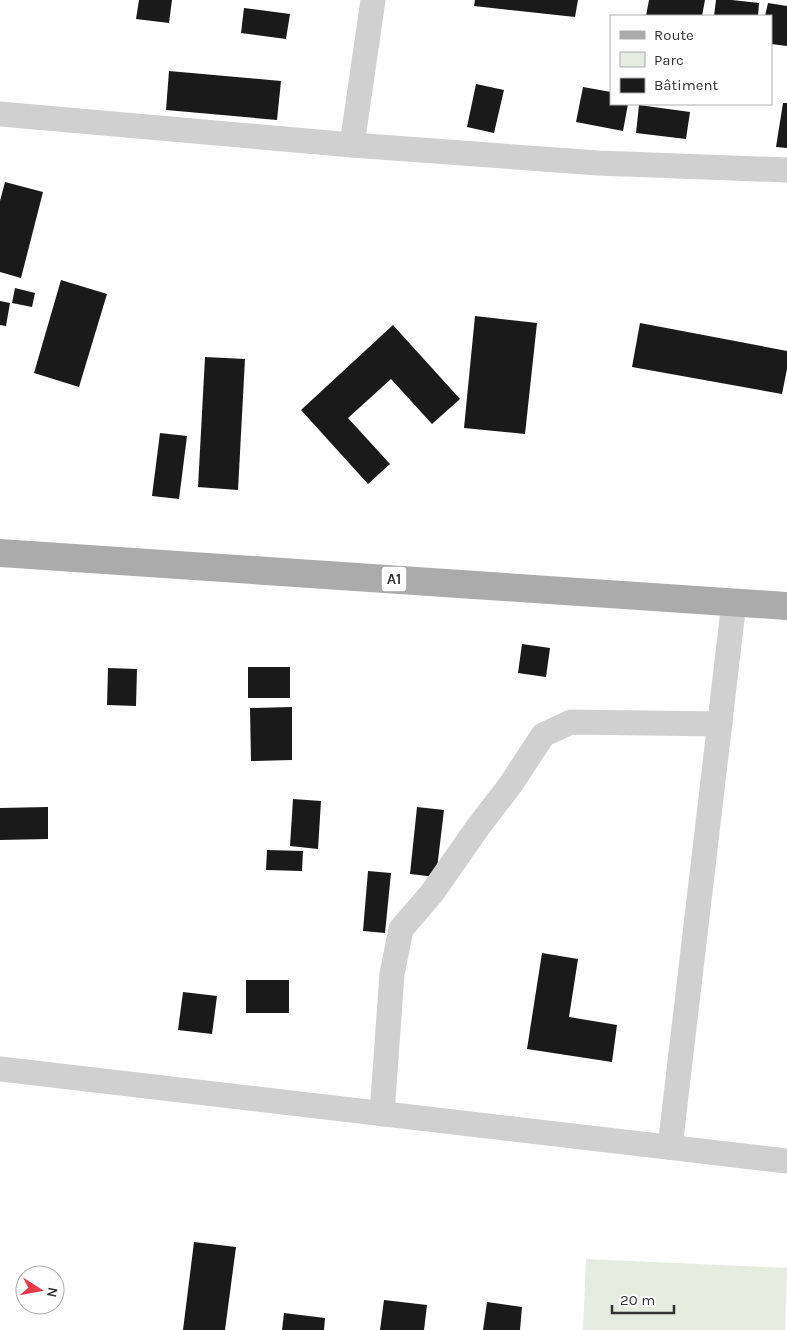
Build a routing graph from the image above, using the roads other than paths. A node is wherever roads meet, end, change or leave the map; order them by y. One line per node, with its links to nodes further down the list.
1 (373, 0): 3 (street)
2 (0, 114): 3 (street)
3 (352, 145): 4 (street)
4 (787, 170)
5 (0, 553): 6 (main road, A1)
6 (734, 602): 7 (main road, A1); 8 (street)
7 (787, 606)
8 (720, 724): 10 (street); 11 (street)
9 (0, 1069): 10 (street)
10 (382, 1114): 11 (street)
11 (670, 1147): 12 (street)
12 (787, 1161)

